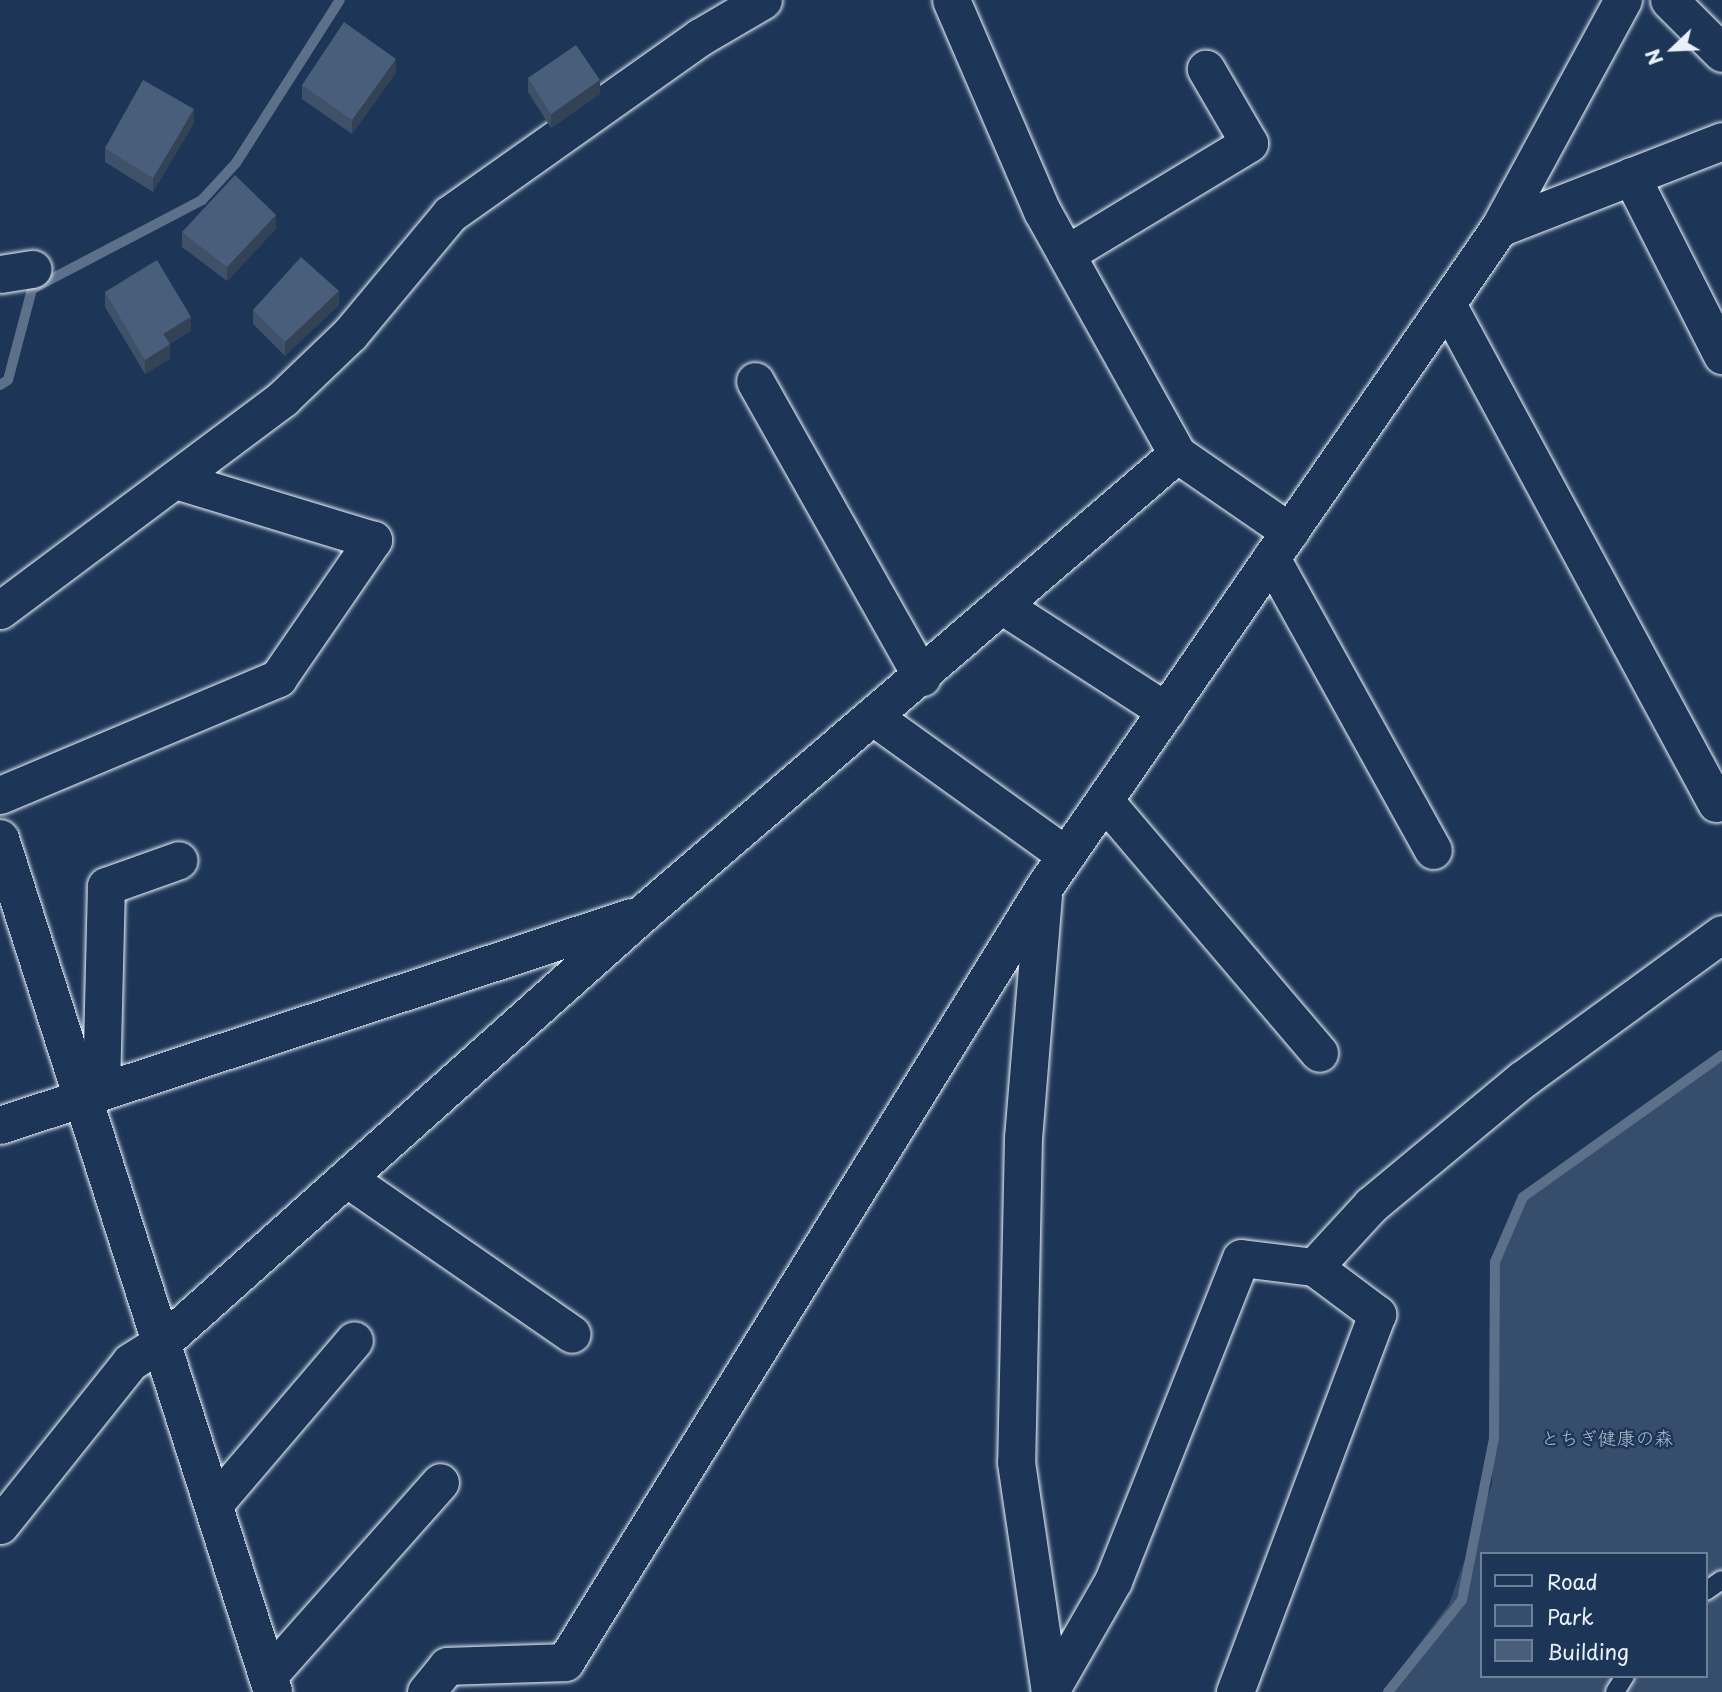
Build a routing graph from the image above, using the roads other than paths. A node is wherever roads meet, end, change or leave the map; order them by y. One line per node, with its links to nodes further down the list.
1 (763, 0): 15 (street)
2 (951, 0): 10 (street)
3 (1623, 0): 9 (street)
4 (1669, 0): 5 (street)
5 (1722, 53)
6 (1206, 69): 10 (street)
7 (1722, 141): 8 (street)
8 (1631, 176): 9 (street); 12 (street)
9 (1499, 228): 11 (street)
10 (1066, 254): 14 (street)
11 (1447, 304): 16 (street); 24 (street)
12 (1722, 355)
13 (755, 381): 19 (street)
14 (1177, 454): 16 (street); 17 (street)
15 (175, 480): 18 (street); 22 (street)
16 (1280, 545): 20 (street); 26 (street)
17 (1003, 606): 19 (street); 20 (street)
18 (0, 610)
19 (922, 677): 21 (street)
20 (1166, 711): 23 (street)
21 (875, 718): 27 (street); 30 (street)
22 (0, 795)
23 (1104, 800): 27 (street); 32 (street)
24 (1716, 803)
25 (0, 839): 33 (street)
26 (1433, 850)
27 (1066, 855): 29 (street)
28 (179, 860): 33 (street)
29 (1044, 887): 44 (street); 45 (street)
30 (643, 913): 33 (street); 35 (street)
31 (1722, 934): 36 (street)
32 (1319, 1053)
33 (93, 1091): 34 (street); 38 (street)
34 (0, 1125)
35 (348, 1179): 37 (street); 38 (street)
36 (1314, 1267): 44 (street); 46 (street)
37 (572, 1334)
38 (165, 1340): 41 (street); 42 (street)
39 (354, 1340): 41 (street)
40 (440, 1482): 43 (street)
41 (215, 1503): 43 (street)
42 (0, 1525)
43 (270, 1684)
44 (1050, 1691)
45 (426, 1692)
46 (1235, 1692)

